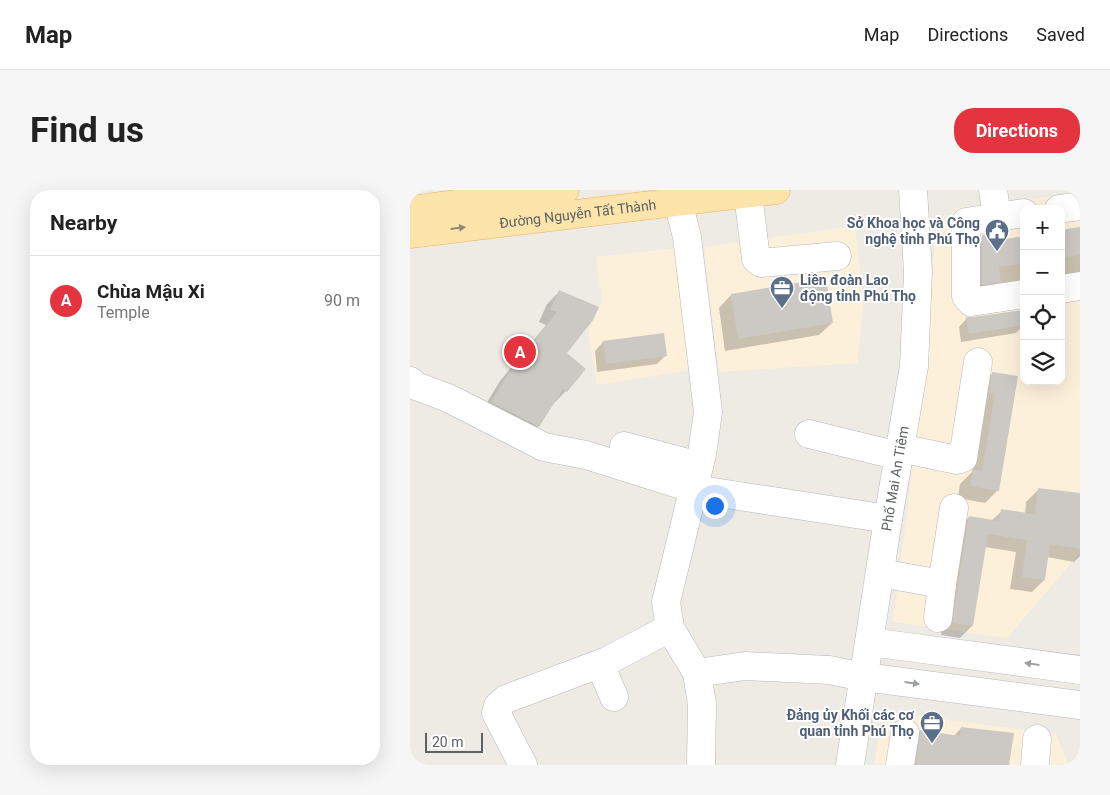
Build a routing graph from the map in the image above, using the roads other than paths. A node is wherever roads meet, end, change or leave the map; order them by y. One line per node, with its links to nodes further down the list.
1 (564, 190): 9 (main road, Đường Nguyễn Tất Thành)
2 (776, 190): 5 (main road, Đường Nguyễn Tất Thành)
3 (913, 190): 21 (street, Phố Mai An Tiêm)
4 (993, 190): 11 (street)
5 (748, 194): 6 (main road, Đường Nguyễn Tất Thành); 13 (street)
6 (678, 202): 12 (main road, Đường Nguyễn Tất Thành, one-way to 6); 22 (street)
7 (1080, 206): 8 (street)
8 (1065, 208)
9 (410, 210)
10 (1020, 214): 11 (street)
11 (997, 217): 16 (street)
12 (410, 234)
13 (837, 256)
14 (1080, 286): 15 (street)
15 (1065, 288)
16 (1020, 295)
17 (978, 362): 21 (street)
18 (410, 381): 22 (street)
19 (809, 434): 21 (street)
20 (624, 446): 22 (street)
21 (899, 452): 24 (street, Phố Mai An Tiêm)
22 (696, 478): 24 (street); 28 (street)
23 (954, 508): 26 (street)
24 (888, 519): 25 (street, Phố Mai An Tiêm)
25 (880, 573): 26 (street); 29 (street, Phố Mai An Tiêm)
26 (942, 584): 27 (street)
27 (938, 618)
28 (670, 628): 30 (street); 32 (street)
29 (870, 642): 31 (street, one-way to 29); 33 (street, Phố Mai An Tiêm)
30 (600, 664): 34 (street); 37 (street)
31 (1080, 670)
32 (697, 673): 33 (street); 38 (street)
33 (864, 677): 35 (street, one-way to 35); 39 (street, Phố Mai An Tiêm)
34 (614, 697)
35 (1080, 705)
36 (905, 733): 40 (street)
37 (523, 765)
38 (702, 765)
39 (850, 765)
40 (900, 765)

